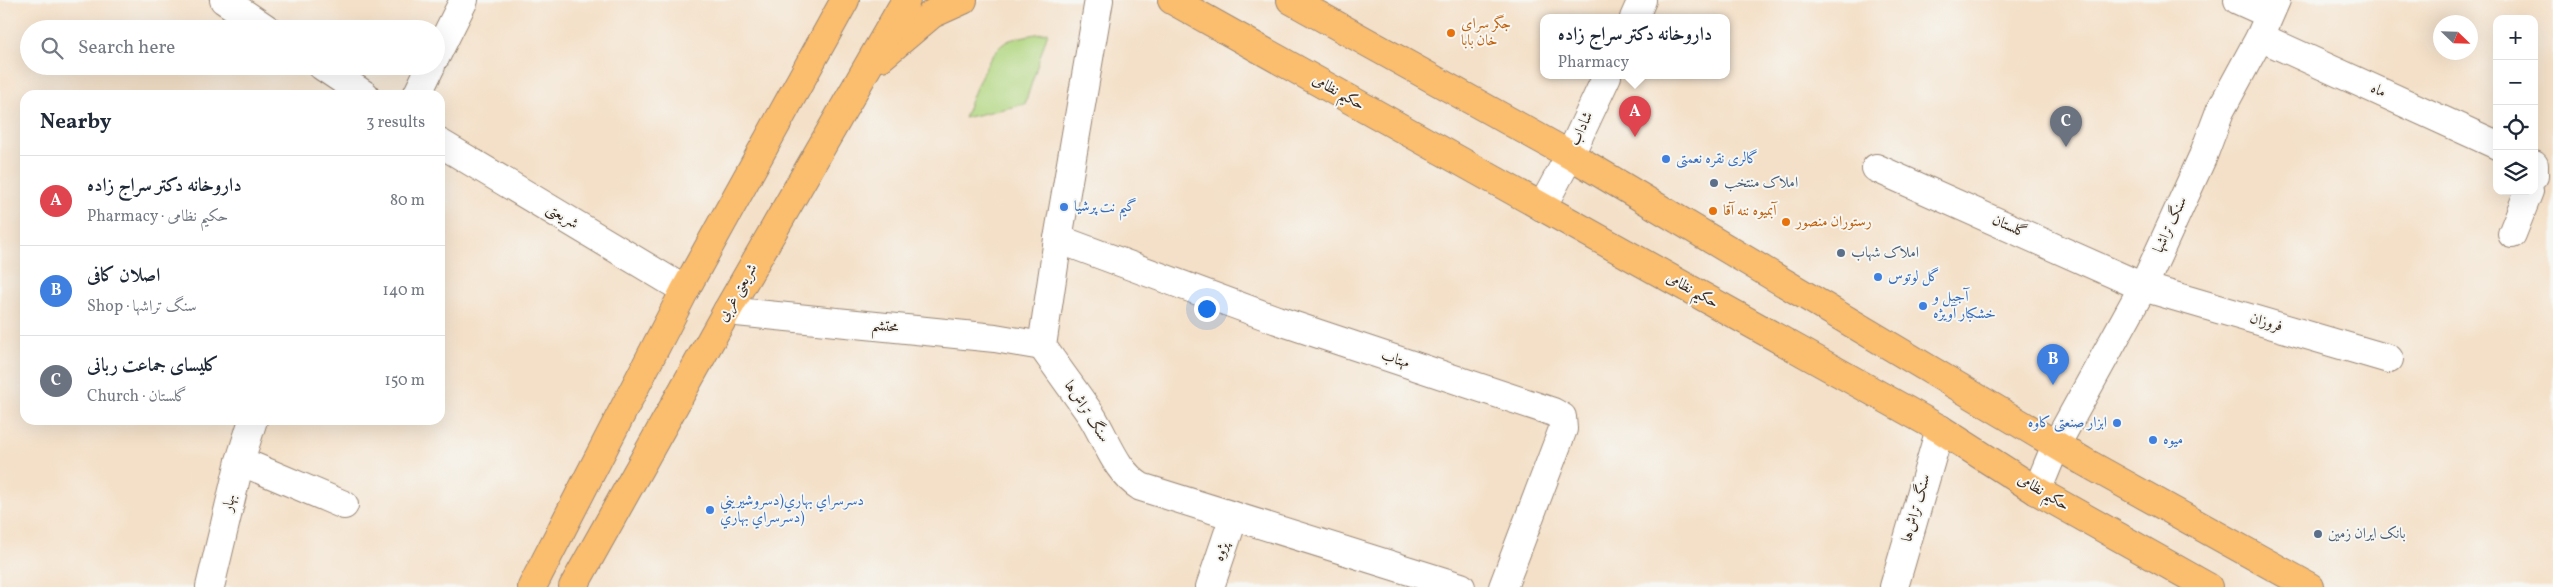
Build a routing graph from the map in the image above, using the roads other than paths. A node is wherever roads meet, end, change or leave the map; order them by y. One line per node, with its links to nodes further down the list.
1 (224, 0): 14 (street)
2 (464, 0): 16 (street)
3 (828, 0): 15 (main road)
4 (845, 0): 15 (main road)
5 (906, 0): 17 (main road, شریعتی غربی)
6 (963, 0): 17 (main road)
7 (1100, 0): 30 (street)
8 (1172, 0): 28 (main road, حکیم نظامی)
9 (1291, 0): 25 (main road)
10 (1642, 0): 12 (street)
11 (2238, 0): 13 (street, ماه)
12 (1636, 14)
13 (2268, 17): 23 (street, ماه); 31 (street, سنگ تراشها)
14 (254, 20)
15 (827, 36): 32 (main road)
16 (445, 38)
17 (869, 68): 33 (main road, شریعتی غربی)
18 (335, 75): 21 (street)
19 (427, 75): 22 (street)
20 (1606, 79): 25 (street, شاداب)
21 (358, 90)
22 (419, 90)
23 (2493, 143)
24 (445, 146): 32 (street, شریعتی)
25 (1570, 155): 28 (street, شاداب); 38 (main road)
26 (1876, 168): 31 (street, گلستان)
27 (2527, 195): 29 (street)
28 (1542, 207): 37 (main road, حکیم نظامی)
29 (2512, 234)
30 (1058, 239): 34 (street); 48 (street, مهتاب)
31 (2143, 287): 35 (street, فروزان); 38 (street, سنگ تراشها)
32 (685, 290): 44 (main road)
33 (727, 311): 34 (street, محتشم); 45 (main road, شریعتی غربی)
34 (1042, 346): 42 (street, سنگ تراش‌ها)
35 (2389, 359)
36 (251, 425): 39 (street, بهار)
37 (1940, 430): 40 (main road, حکیم نظامی); 49 (street, سنگ تراش‌ها)
38 (2056, 445): 40 (street, سنگ تراشها); 51 (main road)
39 (240, 461): 41 (street); 43 (street, بهار)
40 (2037, 491): 50 (main road, حکیم نظامی)
41 (344, 505)
42 (1234, 516): 46 (street, پژوه); 47 (street, سنگ تراش‌ها)
43 (210, 587)
44 (532, 587)
45 (573, 587)
46 (1210, 587)
47 (1461, 587)
48 (1503, 587)
49 (1894, 587)
50 (2208, 587)
51 (2310, 587)

